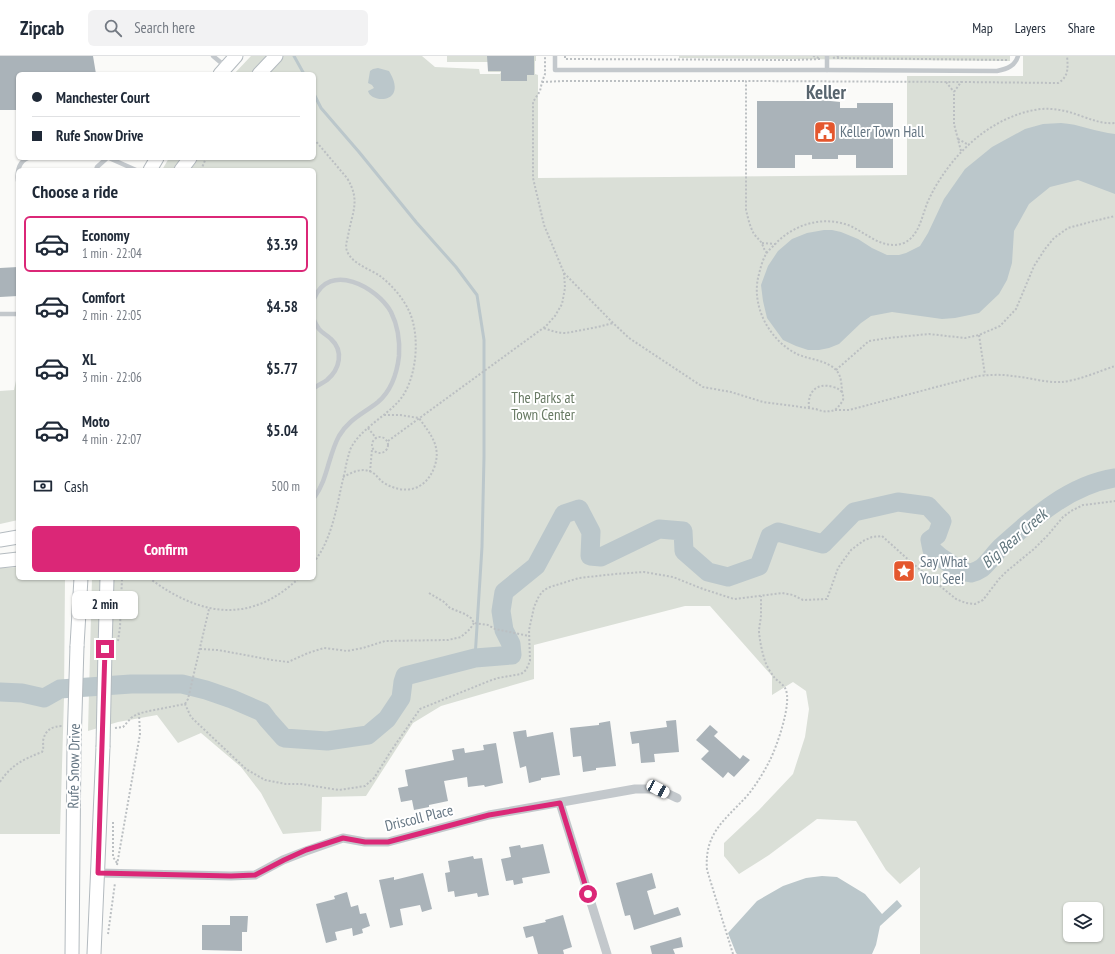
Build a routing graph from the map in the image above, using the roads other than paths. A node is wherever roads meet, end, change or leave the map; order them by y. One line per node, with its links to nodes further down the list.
1 (213, 56): 8 (lane)
2 (236, 56): 8 (main road)
3 (554, 56): 7 (lane)
4 (827, 57): 7 (lane)
5 (274, 58): 9 (main road)
6 (1018, 58): 7 (lane)
7 (827, 70)
8 (227, 72)
9 (261, 72)
10 (106, 160): 12 (lane)
11 (113, 160): 13 (lane)
12 (97, 168)
13 (131, 168)
14 (316, 294): 19 (lane)
15 (0, 314): 16 (lane)
16 (16, 314)
17 (316, 324): 18 (lane)
18 (316, 387)
19 (316, 495)
20 (16, 537): 21 (main road)
21 (0, 540)
22 (16, 559): 23 (main road)
23 (0, 561)
24 (81, 580): 29 (main road, Rufe Snow Drive, bridge)
25 (107, 580): 28 (main road, Rufe Snow Drive, bridge)
26 (677, 798): 27 (street, Driscoll Place)
27 (560, 803): 28 (street, Driscoll Place); 31 (street)
28 (98, 873): 30 (main road, Rufe Snow Drive)
29 (72, 954)
30 (94, 954)
31 (606, 954)

